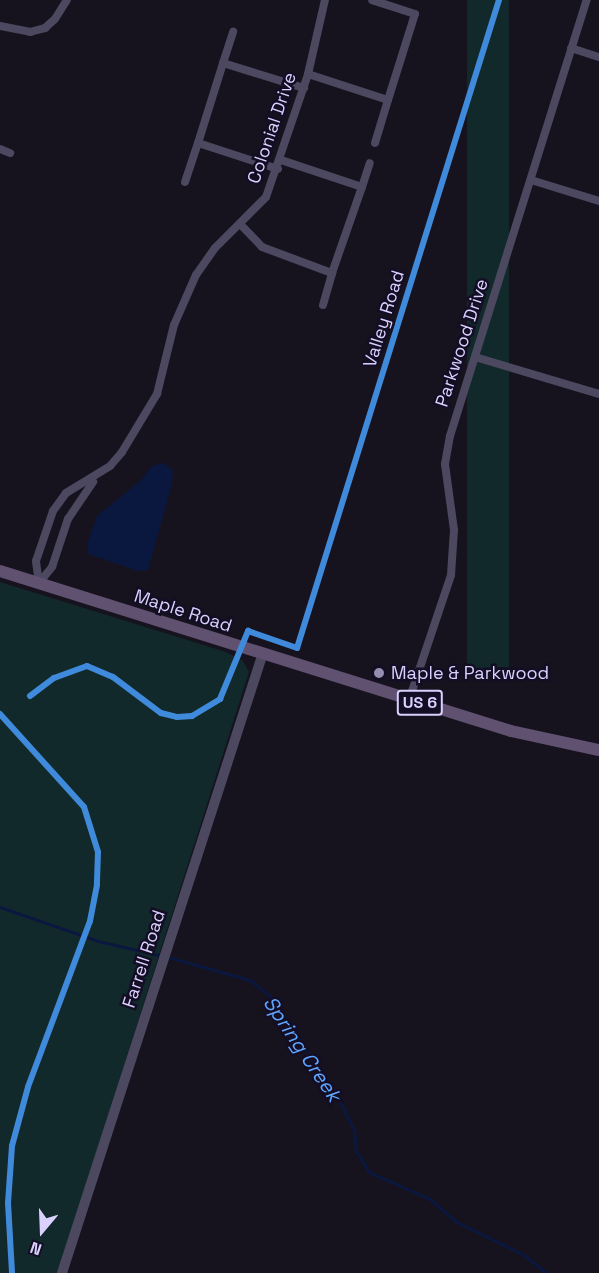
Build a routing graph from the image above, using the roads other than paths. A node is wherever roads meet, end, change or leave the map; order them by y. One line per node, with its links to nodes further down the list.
1 (67, 0): 5 (street)
2 (325, 0): 10 (street, Colonial Drive)
3 (372, 0): 12 (street)
4 (587, 0): 7 (street, Parkwood Drive)
5 (0, 26)
6 (233, 32): 9 (street)
7 (572, 48): 8 (street); 20 (street, Parkwood Drive)
8 (599, 57)
9 (223, 63): 11 (street); 13 (street)
10 (308, 74): 11 (street, Colonial Drive); 12 (street)
11 (304, 88): 17 (street, Colonial Drive)
12 (388, 100): 14 (street)
13 (198, 143): 19 (street); 21 (street)
14 (375, 144)
15 (0, 149): 16 (street)
16 (10, 153)
17 (281, 160): 19 (street, Colonial Drive); 22 (street)
18 (370, 163): 22 (street)
19 (278, 169): 24 (street, Colonial Drive)
20 (531, 180): 23 (street); 27 (street, Parkwood Drive)
21 (185, 182)
22 (362, 187): 25 (street)
23 (599, 201)
24 (240, 224): 25 (street); 29 (street, Colonial Drive)
25 (332, 273): 26 (street)
26 (323, 305)
27 (475, 357): 28 (street); 33 (street, Parkwood Drive)
28 (599, 394)
29 (110, 466): 31 (street); 31 (street, Colonial Drive)
30 (0, 571): 31 (main road, Maple Road / US 6)
31 (39, 583): 32 (main road, Maple Road / US 6)
32 (262, 656): 33 (main road, Maple Road / US 6); 35 (street, Farrell Road)
33 (409, 700): 34 (main road, Maple Road / US 6)
34 (599, 750)
35 (62, 1273)

